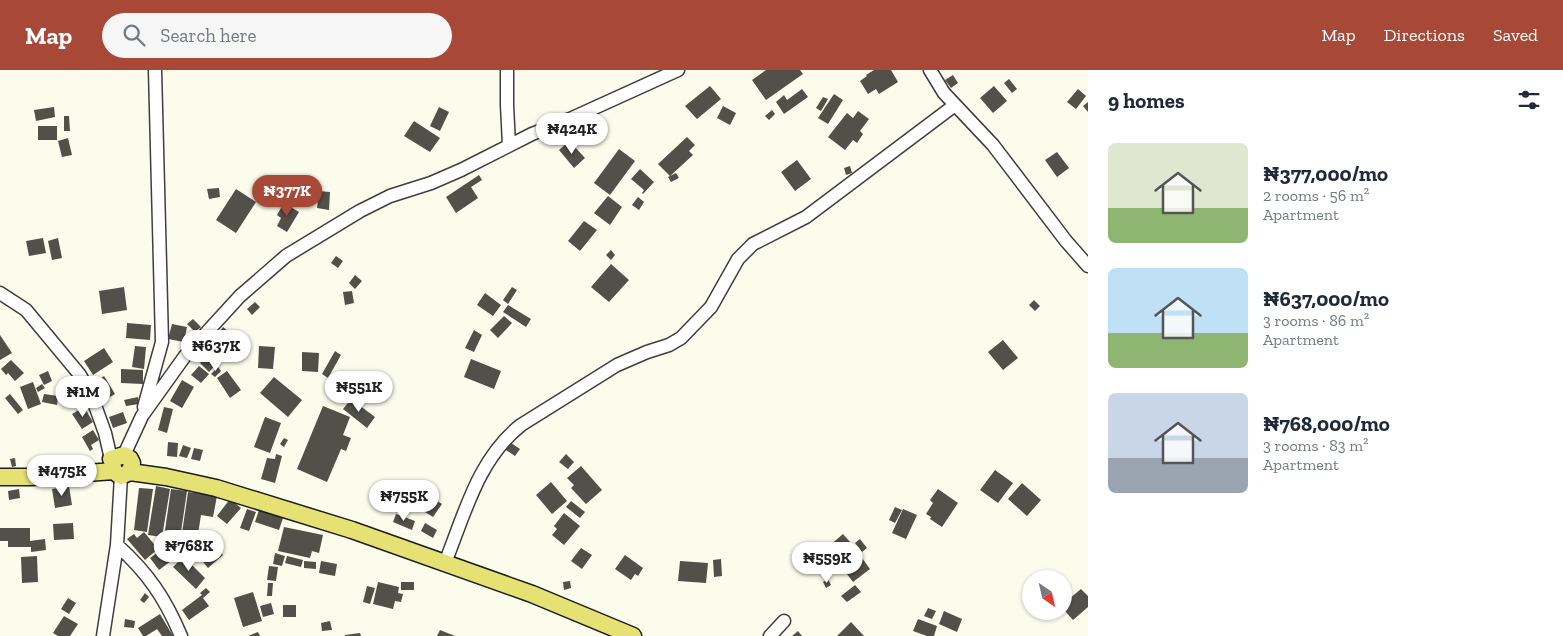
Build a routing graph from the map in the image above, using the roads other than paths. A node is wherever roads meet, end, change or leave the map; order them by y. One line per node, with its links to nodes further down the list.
1 (155, 70): 9 (street)
2 (508, 70): 6 (street)
3 (678, 70): 6 (street)
4 (930, 70): 5 (street)
5 (955, 105): 7 (street); 13 (street)
6 (509, 145): 9 (street)
7 (1088, 266)
8 (0, 293): 10 (street)
9 (142, 416): 10 (street)
10 (120, 465): 11 (main road); 12 (street); 13 (main road)
11 (0, 477)
12 (117, 545): 15 (street); 16 (street)
13 (446, 563): 17 (main road)
14 (784, 621): 18 (street)
15 (103, 636)
16 (181, 636)
17 (633, 636)
18 (770, 636)

